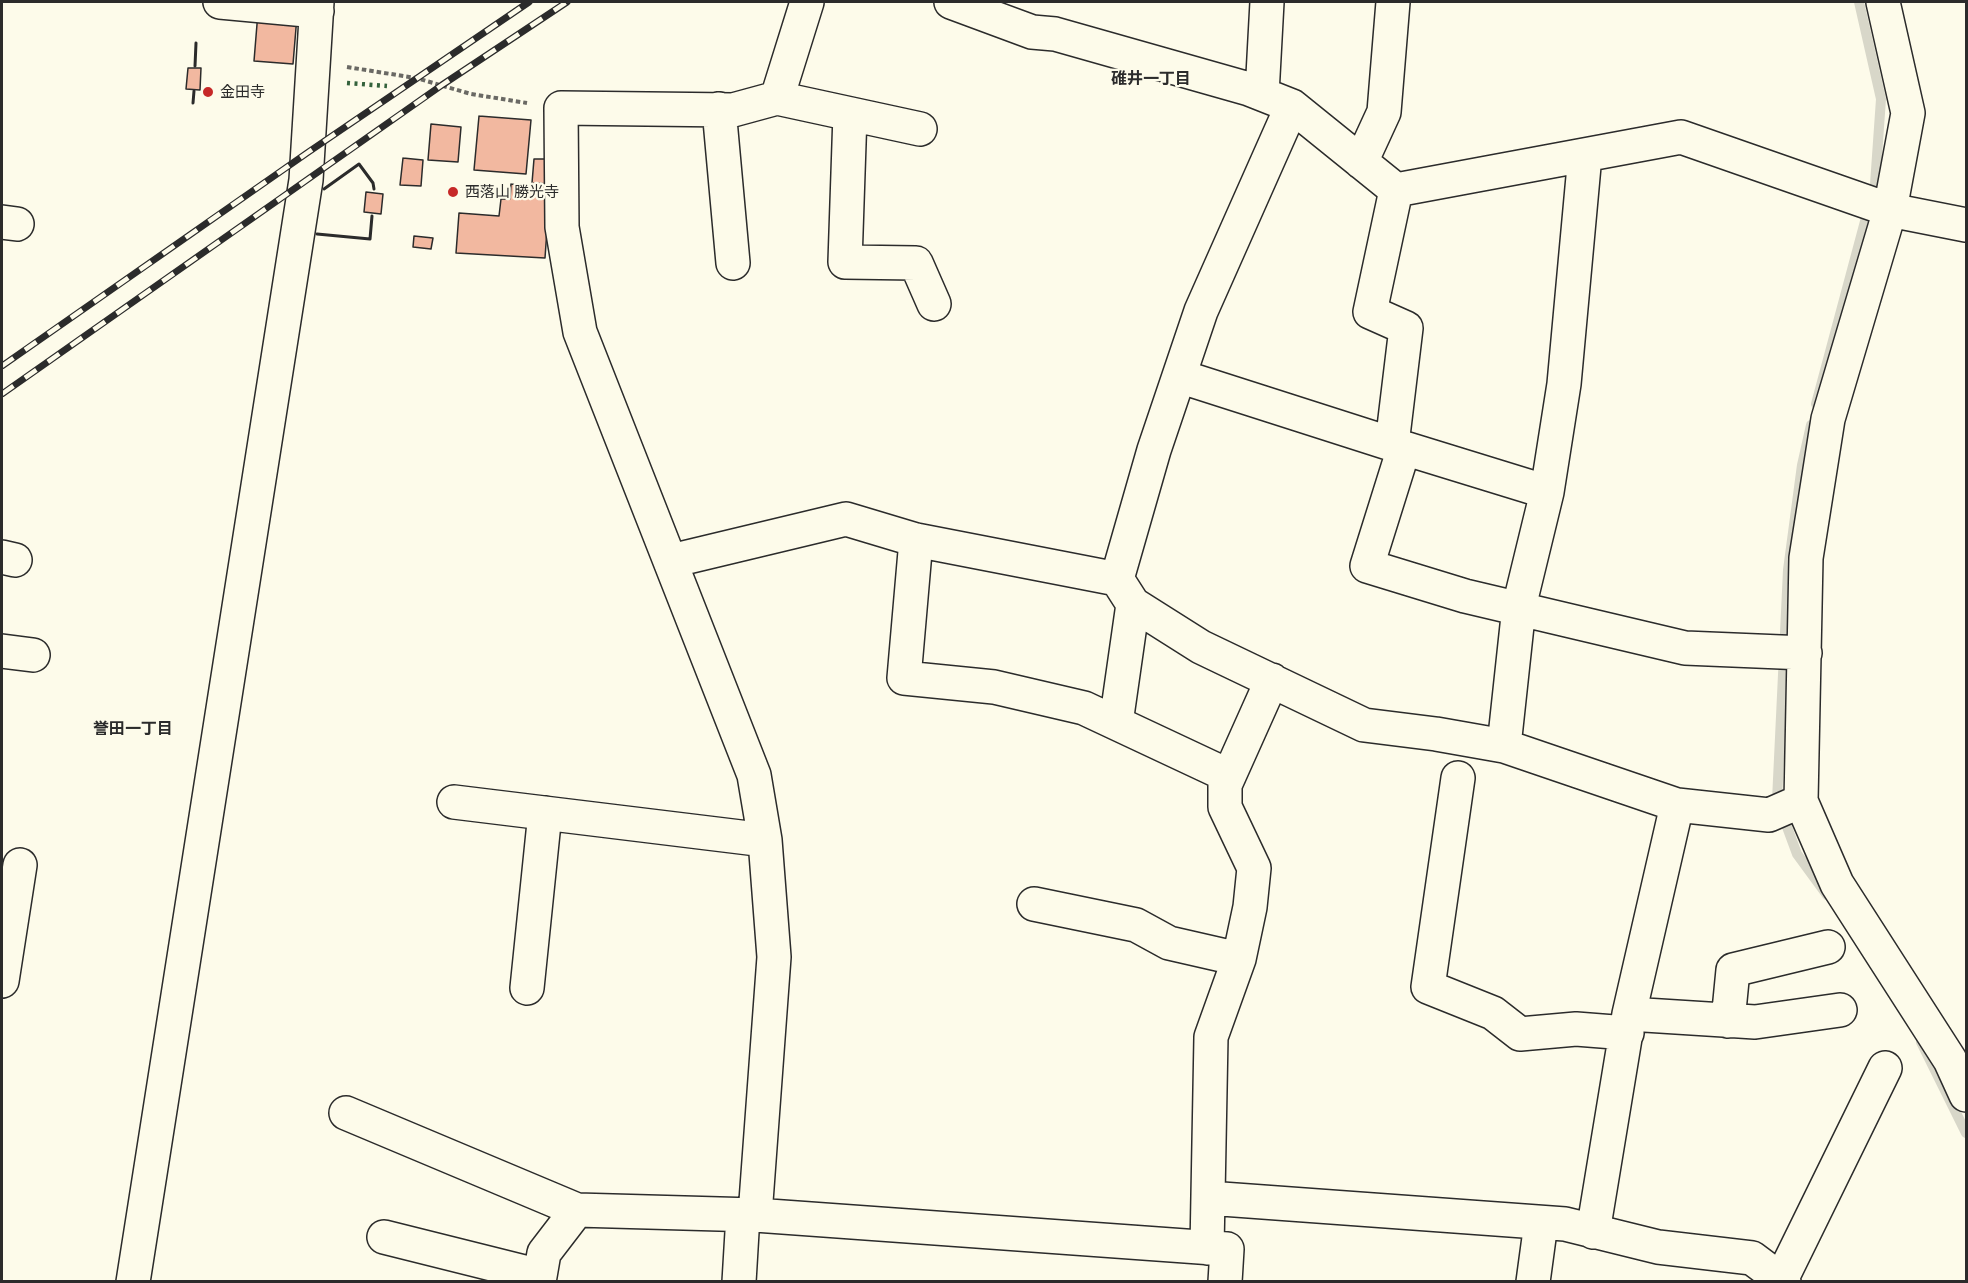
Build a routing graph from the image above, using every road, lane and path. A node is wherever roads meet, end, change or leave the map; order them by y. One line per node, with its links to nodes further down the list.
1 (220, 2): 7 (street)
2 (807, 2): 9 (street)
3 (951, 2): 10 (street)
4 (1268, 2): 10 (street)
5 (1393, 2): 16 (street)
6 (1883, 2): 18 (street)
7 (317, 6): 8 (street)
8 (313, 61): 11 (path); 61 (street)
9 (777, 98): 12 (street); 13 (street)
10 (1277, 100): 16 (street); 22 (street)
11 (561, 108): 12 (street); 26 (street)
12 (719, 109): 20 (street)
13 (849, 114): 14 (street); 21 (street)
14 (920, 129)
15 (1585, 155): 17 (street); 18 (street); 24 (street)
16 (1361, 162): 17 (street)
17 (1396, 190): 23 (street)
18 (1890, 210): 19 (street); 29 (street)
19 (1966, 225)
20 (733, 263)
21 (934, 304)
22 (1179, 376): 23 (street); 27 (street)
23 (1398, 446): 24 (street); 28 (street)
24 (1547, 492): 28 (street)
25 (916, 540): 26 (street); 27 (street); 31 (street)
26 (671, 561): 39 (street)
27 (1125, 592): 30 (street); 31 (street)
28 (1519, 608): 29 (street); 32 (street)
29 (1804, 653): 35 (street)
30 (1272, 680): 32 (street); 33 (street)
31 (1116, 723): 33 (street)
32 (1504, 746): 37 (street)
33 (1229, 776): 43 (street)
34 (1458, 778): 48 (street)
35 (1801, 801): 37 (street); 50 (street)
36 (454, 802): 38 (street)
37 (1677, 805): 48 (street)
38 (545, 813): 39 (street); 45 (street)
39 (765, 840): 54 (street)
40 (20, 865): 44 (street)
41 (1034, 904): 43 (street)
42 (1828, 946): 47 (street)
43 (1239, 959): 52 (street)
44 (2, 981)
45 (527, 988)
46 (1840, 1010): 47 (street)
47 (1728, 1021): 48 (street)
48 (1628, 1024): 56 (street)
49 (1886, 1068): 60 (street)
50 (1966, 1095)
51 (346, 1113): 53 (street)
52 (1208, 1198): 55 (street); 58 (street)
53 (577, 1210): 54 (street); 59 (street)
54 (749, 1215): 58 (street); 62 (street)
55 (1541, 1223): 56 (street); 64 (street)
56 (1593, 1232): 60 (street)
57 (384, 1237): 59 (street)
58 (1207, 1248): 63 (street)
59 (539, 1279)
60 (1783, 1280)
61 (133, 1281)
62 (739, 1281)
63 (1225, 1281)
64 (1533, 1281)

